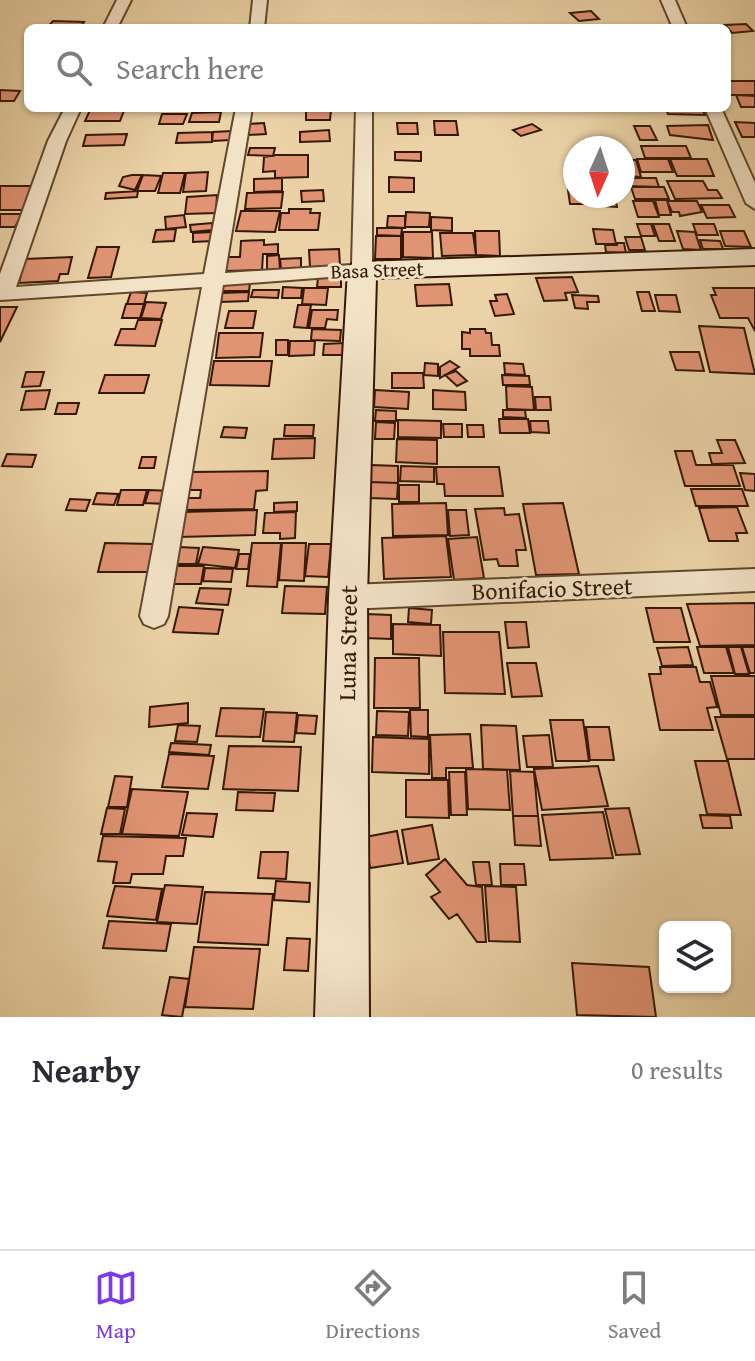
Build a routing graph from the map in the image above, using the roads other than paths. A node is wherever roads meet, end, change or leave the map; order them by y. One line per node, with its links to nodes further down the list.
1 (124, 0): 4 (street)
2 (260, 0): 5 (street)
3 (668, 0): 6 (street)
4 (112, 24)
5 (257, 24)
6 (678, 24)
7 (71, 112): 15 (street)
8 (243, 112): 14 (street)
9 (364, 112): 13 (street)
10 (715, 112): 11 (street)
11 (755, 203)
12 (755, 257): 13 (street, Basa Street)
13 (362, 270): 14 (street, Basa Street); 17 (street, Luna Street)
14 (216, 278): 15 (street, Basa Street); 18 (street)
15 (2, 294)
16 (755, 580): 17 (street, Bonifacio Street)
17 (348, 597): 19 (street, Luna Street)
18 (154, 616)
19 (342, 1017)

